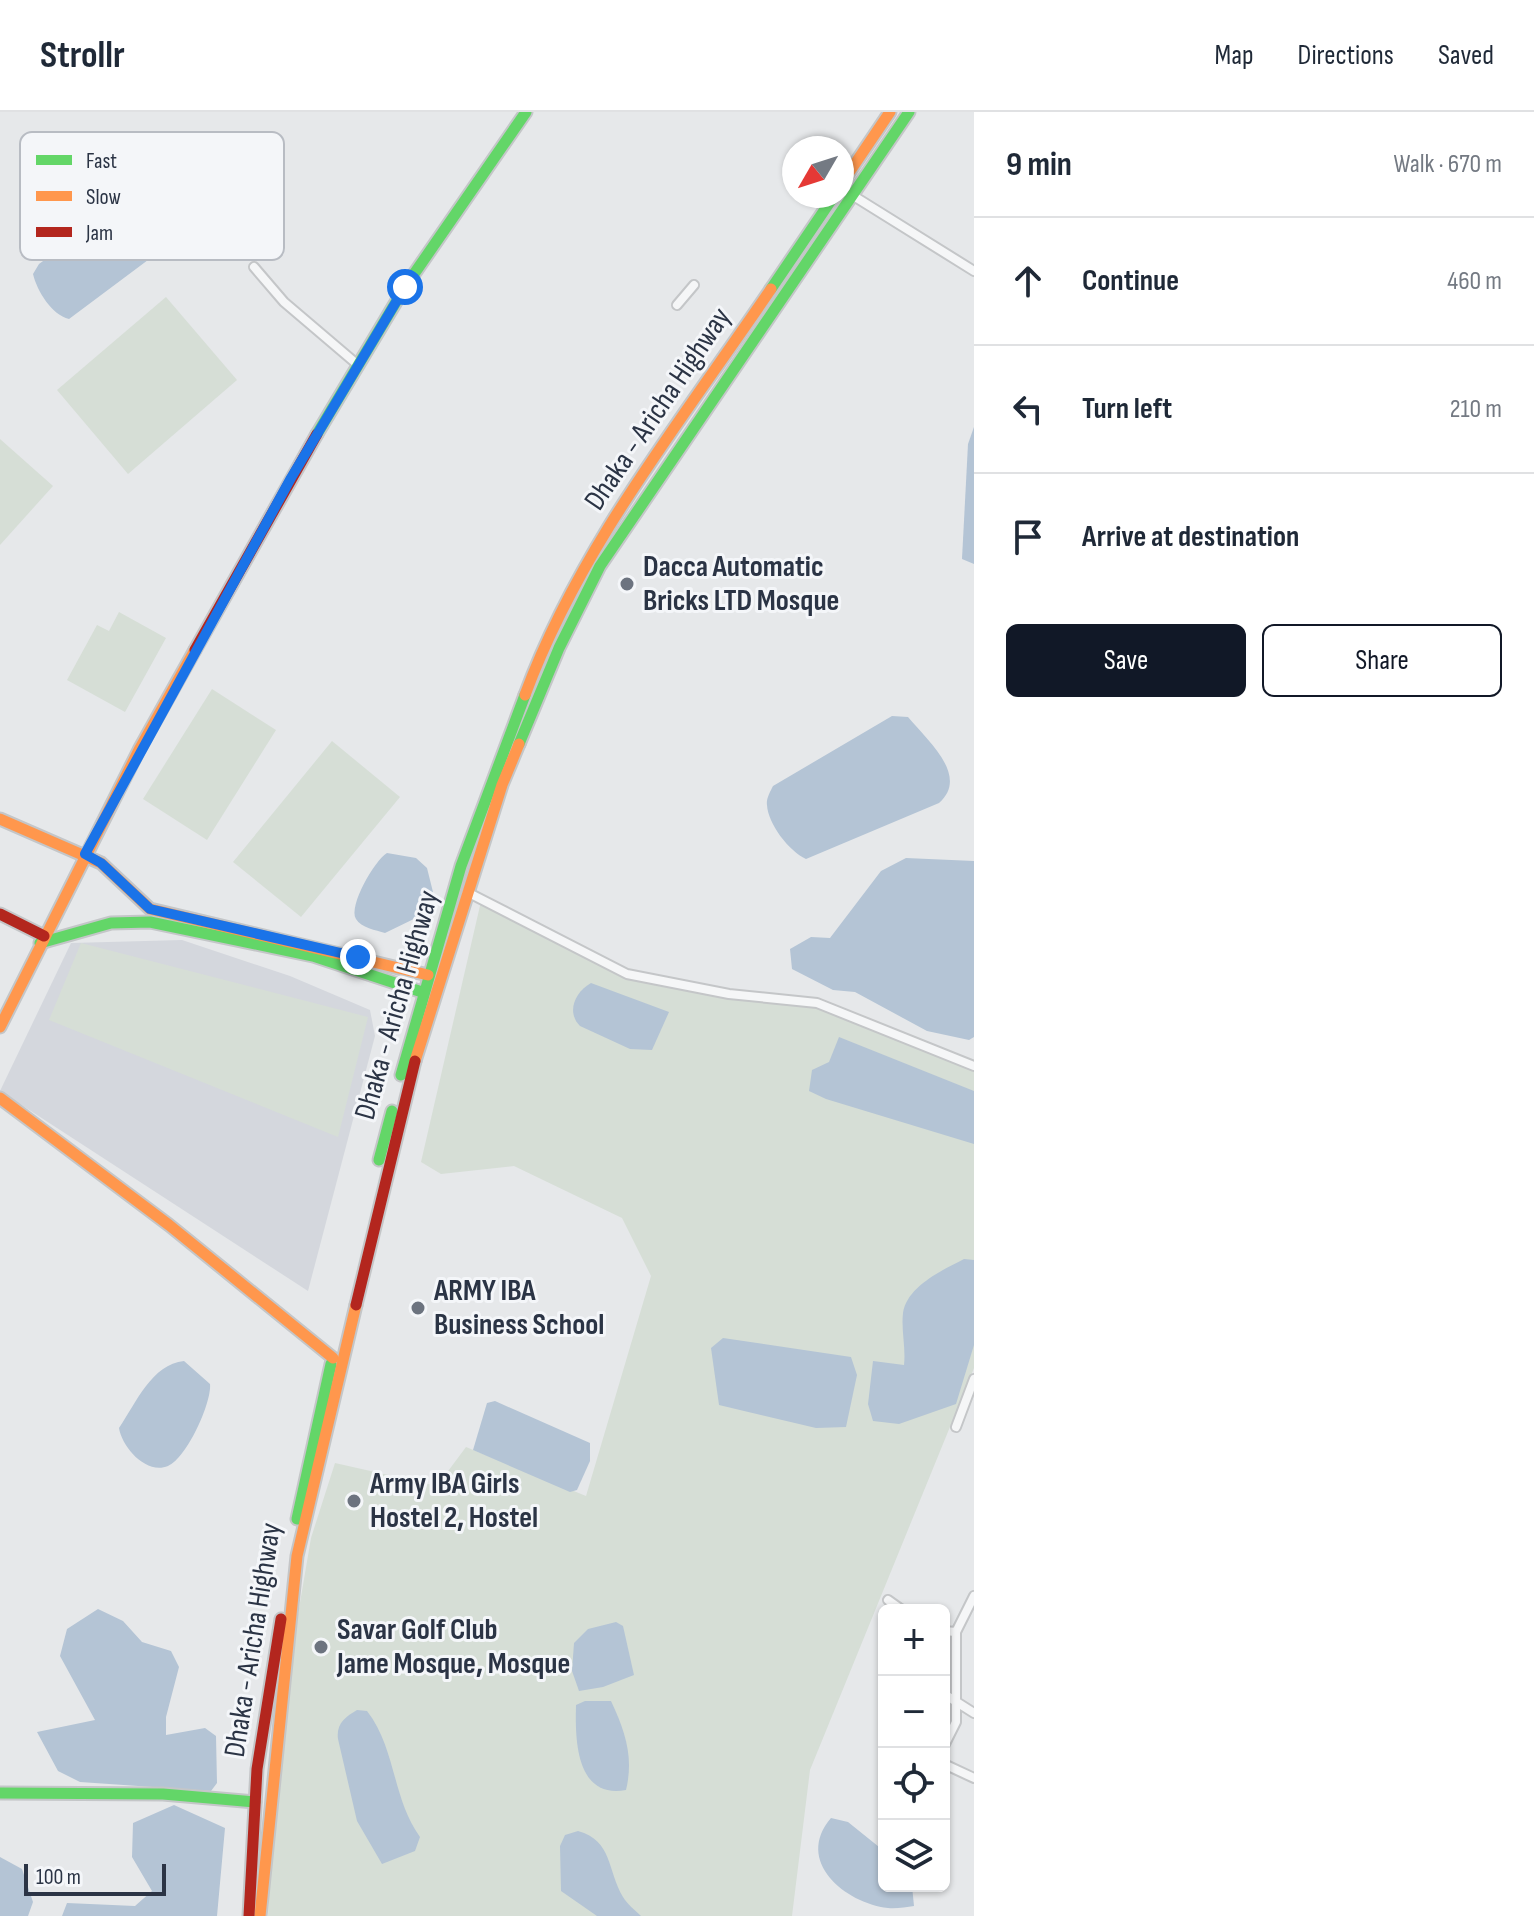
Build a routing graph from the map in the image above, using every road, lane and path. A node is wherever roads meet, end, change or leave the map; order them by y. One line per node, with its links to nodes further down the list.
1 (526, 112): 13 (main road)
2 (890, 112): 4 (main road)
3 (909, 112): 5 (main road, Dhaka - Aricha Highway)
4 (854, 165)
5 (854, 192)
6 (854, 196): 10 (street)
7 (826, 208): 19 (main road, Dhaka - Aricha Highway)
8 (843, 208): 16 (main road, Dhaka - Aricha Highway)
9 (254, 267): 13 (street)
10 (974, 271)
11 (694, 285): 12 (street)
12 (677, 305)
13 (358, 365): 15 (main road)
14 (0, 819): 15 (main road)
15 (85, 854): 18 (main road); 19 (main road)
16 (466, 892): 22 (street); 40 (main road, Dhaka - Aricha Highway)
17 (0, 914): 18 (main road)
18 (42, 939): 20 (main road); 21 (main road)
19 (428, 975): 20 (main road, Dhaka - Aricha Highway)
20 (422, 992): 24 (main road, Dhaka - Aricha Highway)
21 (0, 1027)
22 (974, 1066)
23 (0, 1098): 24 (main road)
24 (333, 1358): 39 (main road, Dhaka - Aricha Highway)
25 (974, 1379): 26 (street)
26 (956, 1427)
27 (974, 1596): 31 (street)
28 (888, 1600): 29 (street)
29 (894, 1604)
30 (950, 1632): 31 (street)
31 (956, 1632): 33 (street)
32 (950, 1698): 33 (street)
33 (956, 1703): 34 (street); 35 (street)
34 (974, 1713)
35 (950, 1734)
36 (950, 1767): 37 (street)
37 (974, 1778)
38 (0, 1793): 39 (main road)
39 (255, 1802): 40 (main road); 41 (main road, Dhaka - Aricha Highway)
40 (269, 1803): 42 (main road, Dhaka - Aricha Highway)
41 (249, 1916)
42 (260, 1916)

